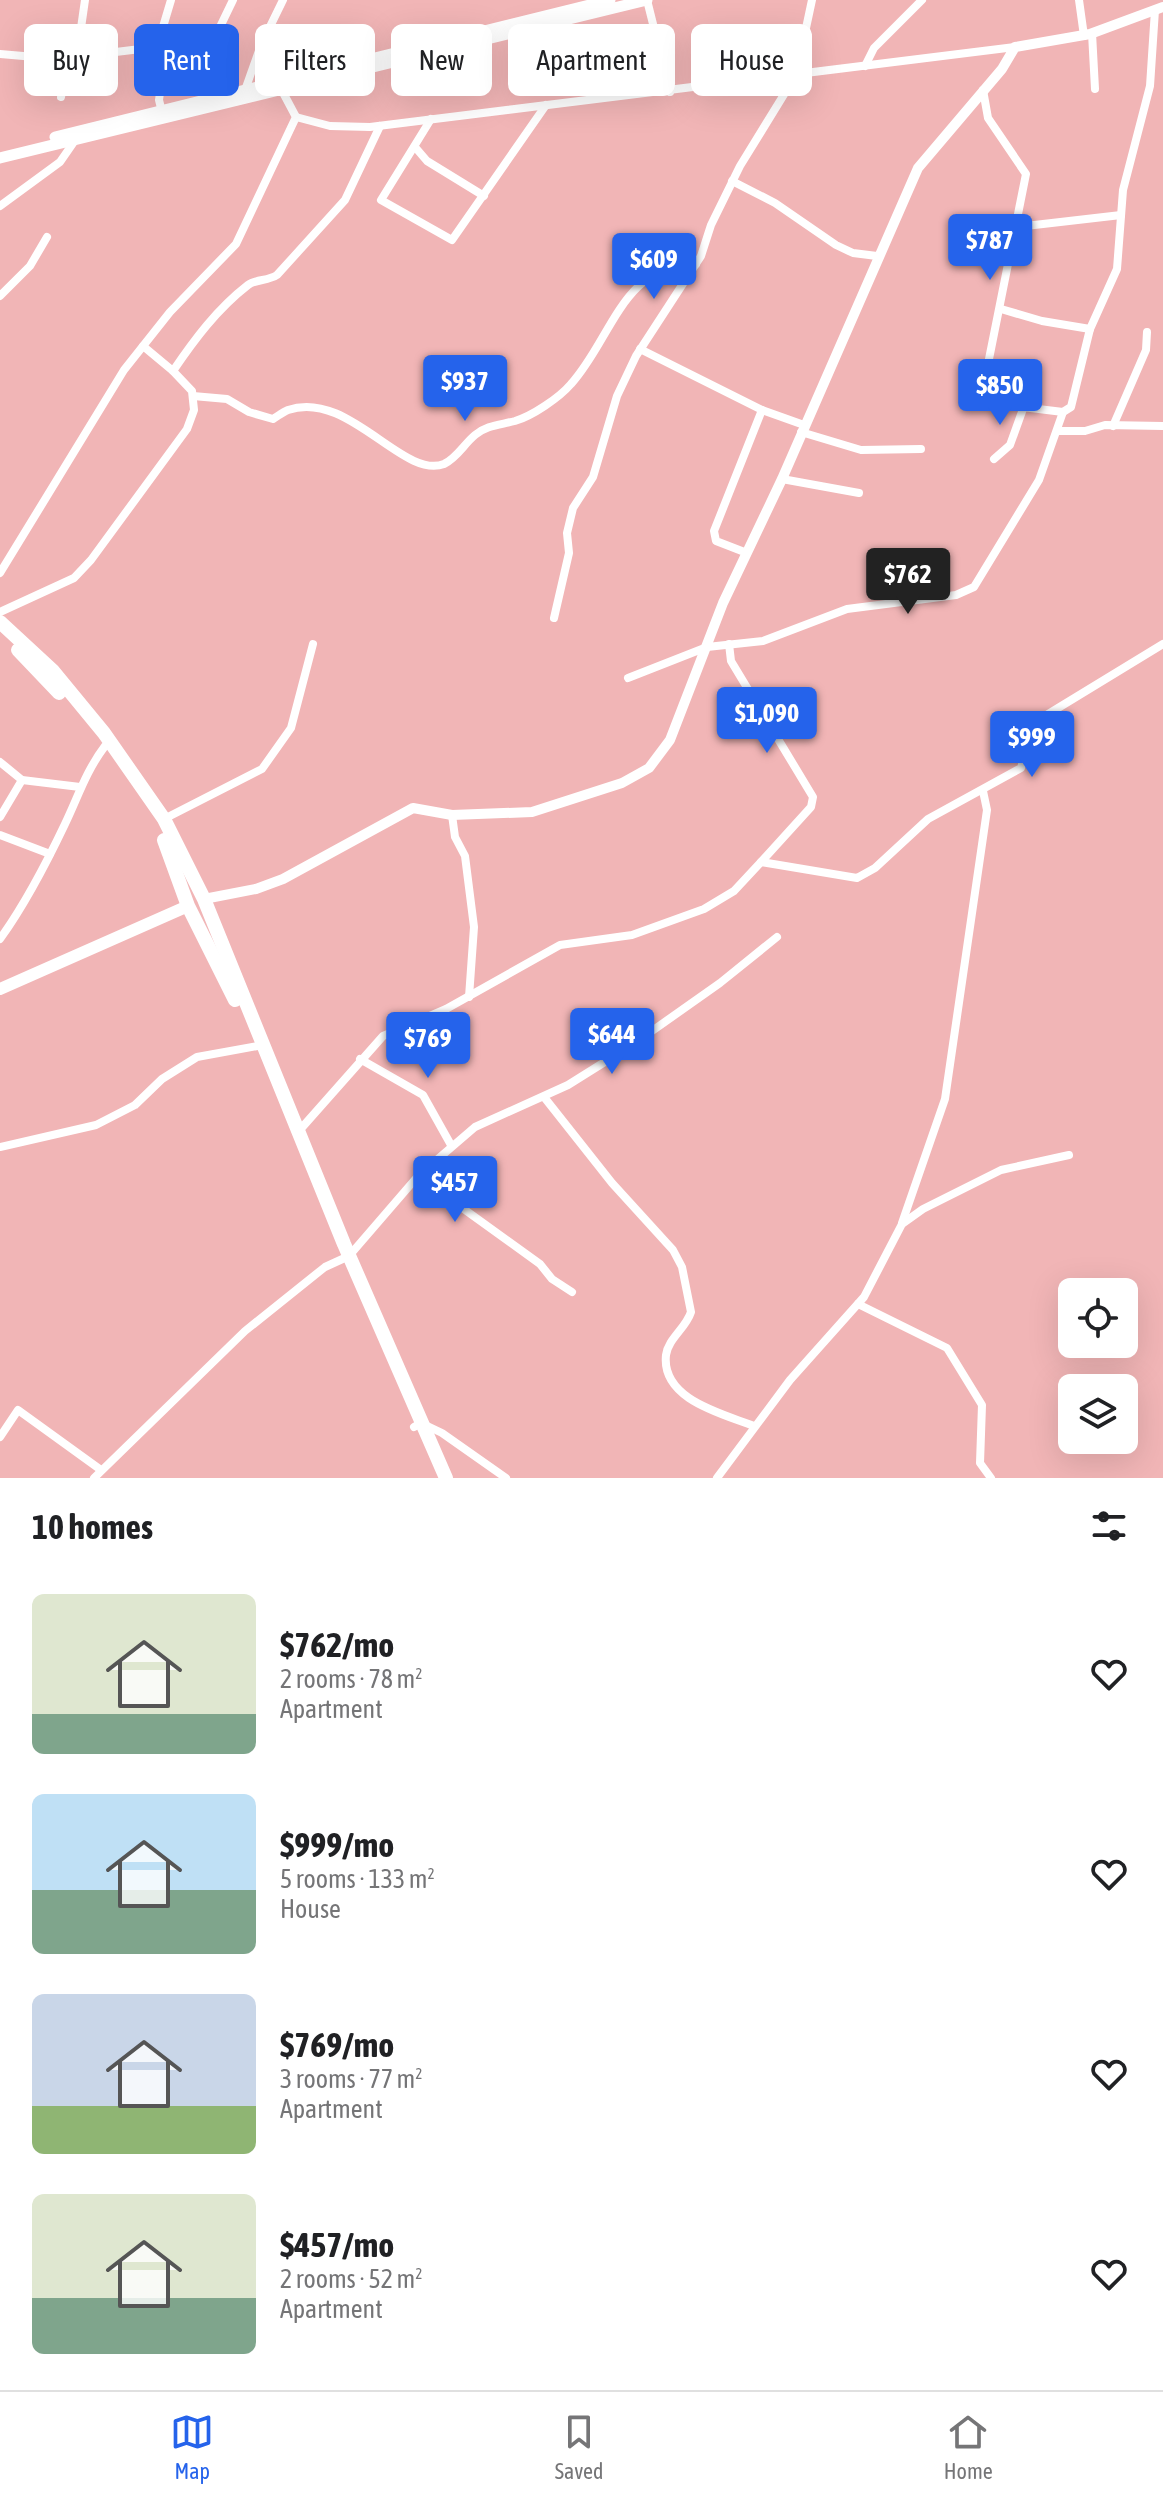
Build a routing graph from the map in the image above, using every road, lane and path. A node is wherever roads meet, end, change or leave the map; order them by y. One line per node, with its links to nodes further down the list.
1 (85, 0): 11 (street)
2 (171, 0): 12 (street)
3 (233, 0): 13 (street)
4 (610, 0): 16 (main road)
5 (647, 0): 14 (street); 17 (main road)
6 (812, 0): 15 (street)
7 (922, 0): 22 (street)
8 (1079, 0): 18 (street)
9 (283, 1): 27 (street)
10 (1159, 8): 18 (street); 44 (street)
11 (80, 24)
12 (164, 24)
13 (222, 24)
14 (653, 24)
15 (807, 24)
16 (492, 32)
17 (492, 33)
18 (1088, 34): 19 (street); 25 (street)
19 (1015, 47): 22 (street); 24 (street)
20 (0, 54): 21 (street)
21 (24, 58)
22 (865, 66): 23 (street)
23 (812, 73)
24 (983, 89): 45 (street); 47 (street)
25 (1095, 89)
26 (255, 90): 27 (main road)
27 (244, 93): 33 (main road)
28 (161, 96): 33 (street)
29 (285, 96): 34 (street)
30 (632, 96): 32 (street)
31 (783, 96): 41 (street)
32 (546, 105): 35 (street); 42 (street)
33 (162, 112): 37 (main road)
34 (296, 117): 36 (street); 53 (street)
35 (431, 119): 36 (street); 38 (street)
36 (380, 126): 55 (street)
37 (78, 135): 39 (main road); 40 (main road); 43 (street)
38 (415, 147): 42 (street); 42 (street)
39 (0, 151)
40 (0, 158)
41 (732, 181): 47 (street); 48 (street)
42 (484, 196)
43 (0, 206)
44 (1121, 215): 45 (street); 51 (street)
45 (1017, 227): 50 (street)
46 (47, 237): 49 (street)
47 (877, 256): 62 (street)
48 (696, 264): 54 (street); 56 (street)
49 (0, 296)
50 (1001, 309): 51 (street); 57 (street)
51 (1090, 329): 59 (street)
52 (1147, 332): 60 (street)
53 (143, 346): 55 (street); 69 (street)
54 (640, 349): 58 (street); 70 (street)
55 (173, 371): 56 (street)
56 (193, 396): 71 (street)
57 (1023, 409): 59 (street); 65 (street)
58 (762, 410): 62 (street); 68 (street)
59 (1063, 412): 63 (street)
60 (1113, 426): 61 (street); 63 (street)
61 (1163, 426)
62 (803, 428): 64 (street); 66 (street)
63 (1059, 431): 73 (street)
64 (921, 449)
65 (994, 459)
66 (782, 479): 67 (street); 68 (street)
67 (859, 493)
68 (747, 553): 75 (street)
69 (0, 573)
70 (554, 618)
71 (1, 624): 77 (highway); 84 (highway)
72 (313, 644): 84 (street)
73 (729, 644): 75 (street); 88 (street)
74 (1163, 644): 81 (street)
75 (707, 647): 76 (street); 82 (street)
76 (628, 678)
77 (105, 746): 80 (street); 86 (highway)
78 (0, 762): 79 (street)
79 (22, 780): 80 (street); 83 (street)
80 (80, 787): 87 (street)
81 (983, 791): 88 (street); 105 (street)
82 (452, 815): 90 (street); 96 (street)
83 (0, 817)
84 (164, 819): 86 (highway)
85 (0, 835): 87 (street)
86 (168, 840): 89 (highway)
87 (50, 854): 94 (street)
88 (761, 862): 96 (street)
89 (189, 887): 90 (highway); 91 (highway)
90 (204, 899): 92 (highway)
91 (188, 906): 92 (highway); 95 (main road)
92 (204, 923): 97 (highway)
93 (777, 937): 99 (street)
94 (0, 939)
95 (0, 989)
96 (469, 997): 98 (street)
97 (259, 1046): 100 (highway); 102 (street); 106 (highway)
98 (360, 1059): 100 (street); 101 (street)
99 (544, 1097): 101 (street); 110 (street)
100 (298, 1132): 106 (highway)
101 (451, 1145): 104 (street)
102 (0, 1147)
103 (1069, 1155): 105 (street)
104 (418, 1176): 106 (street); 107 (street)
105 (902, 1224): 108 (street)
106 (345, 1257): 109 (highway); 112 (street)
107 (572, 1292)
108 (858, 1304): 110 (street); 118 (street)
109 (417, 1425): 114 (highway); 115 (highway); 116 (street)
110 (754, 1426): 117 (street)
111 (0, 1437): 112 (street)
112 (101, 1470): 113 (street)
113 (94, 1478)
114 (435, 1478)
115 (446, 1478)
116 (506, 1478)
117 (717, 1478)
118 (991, 1478)

